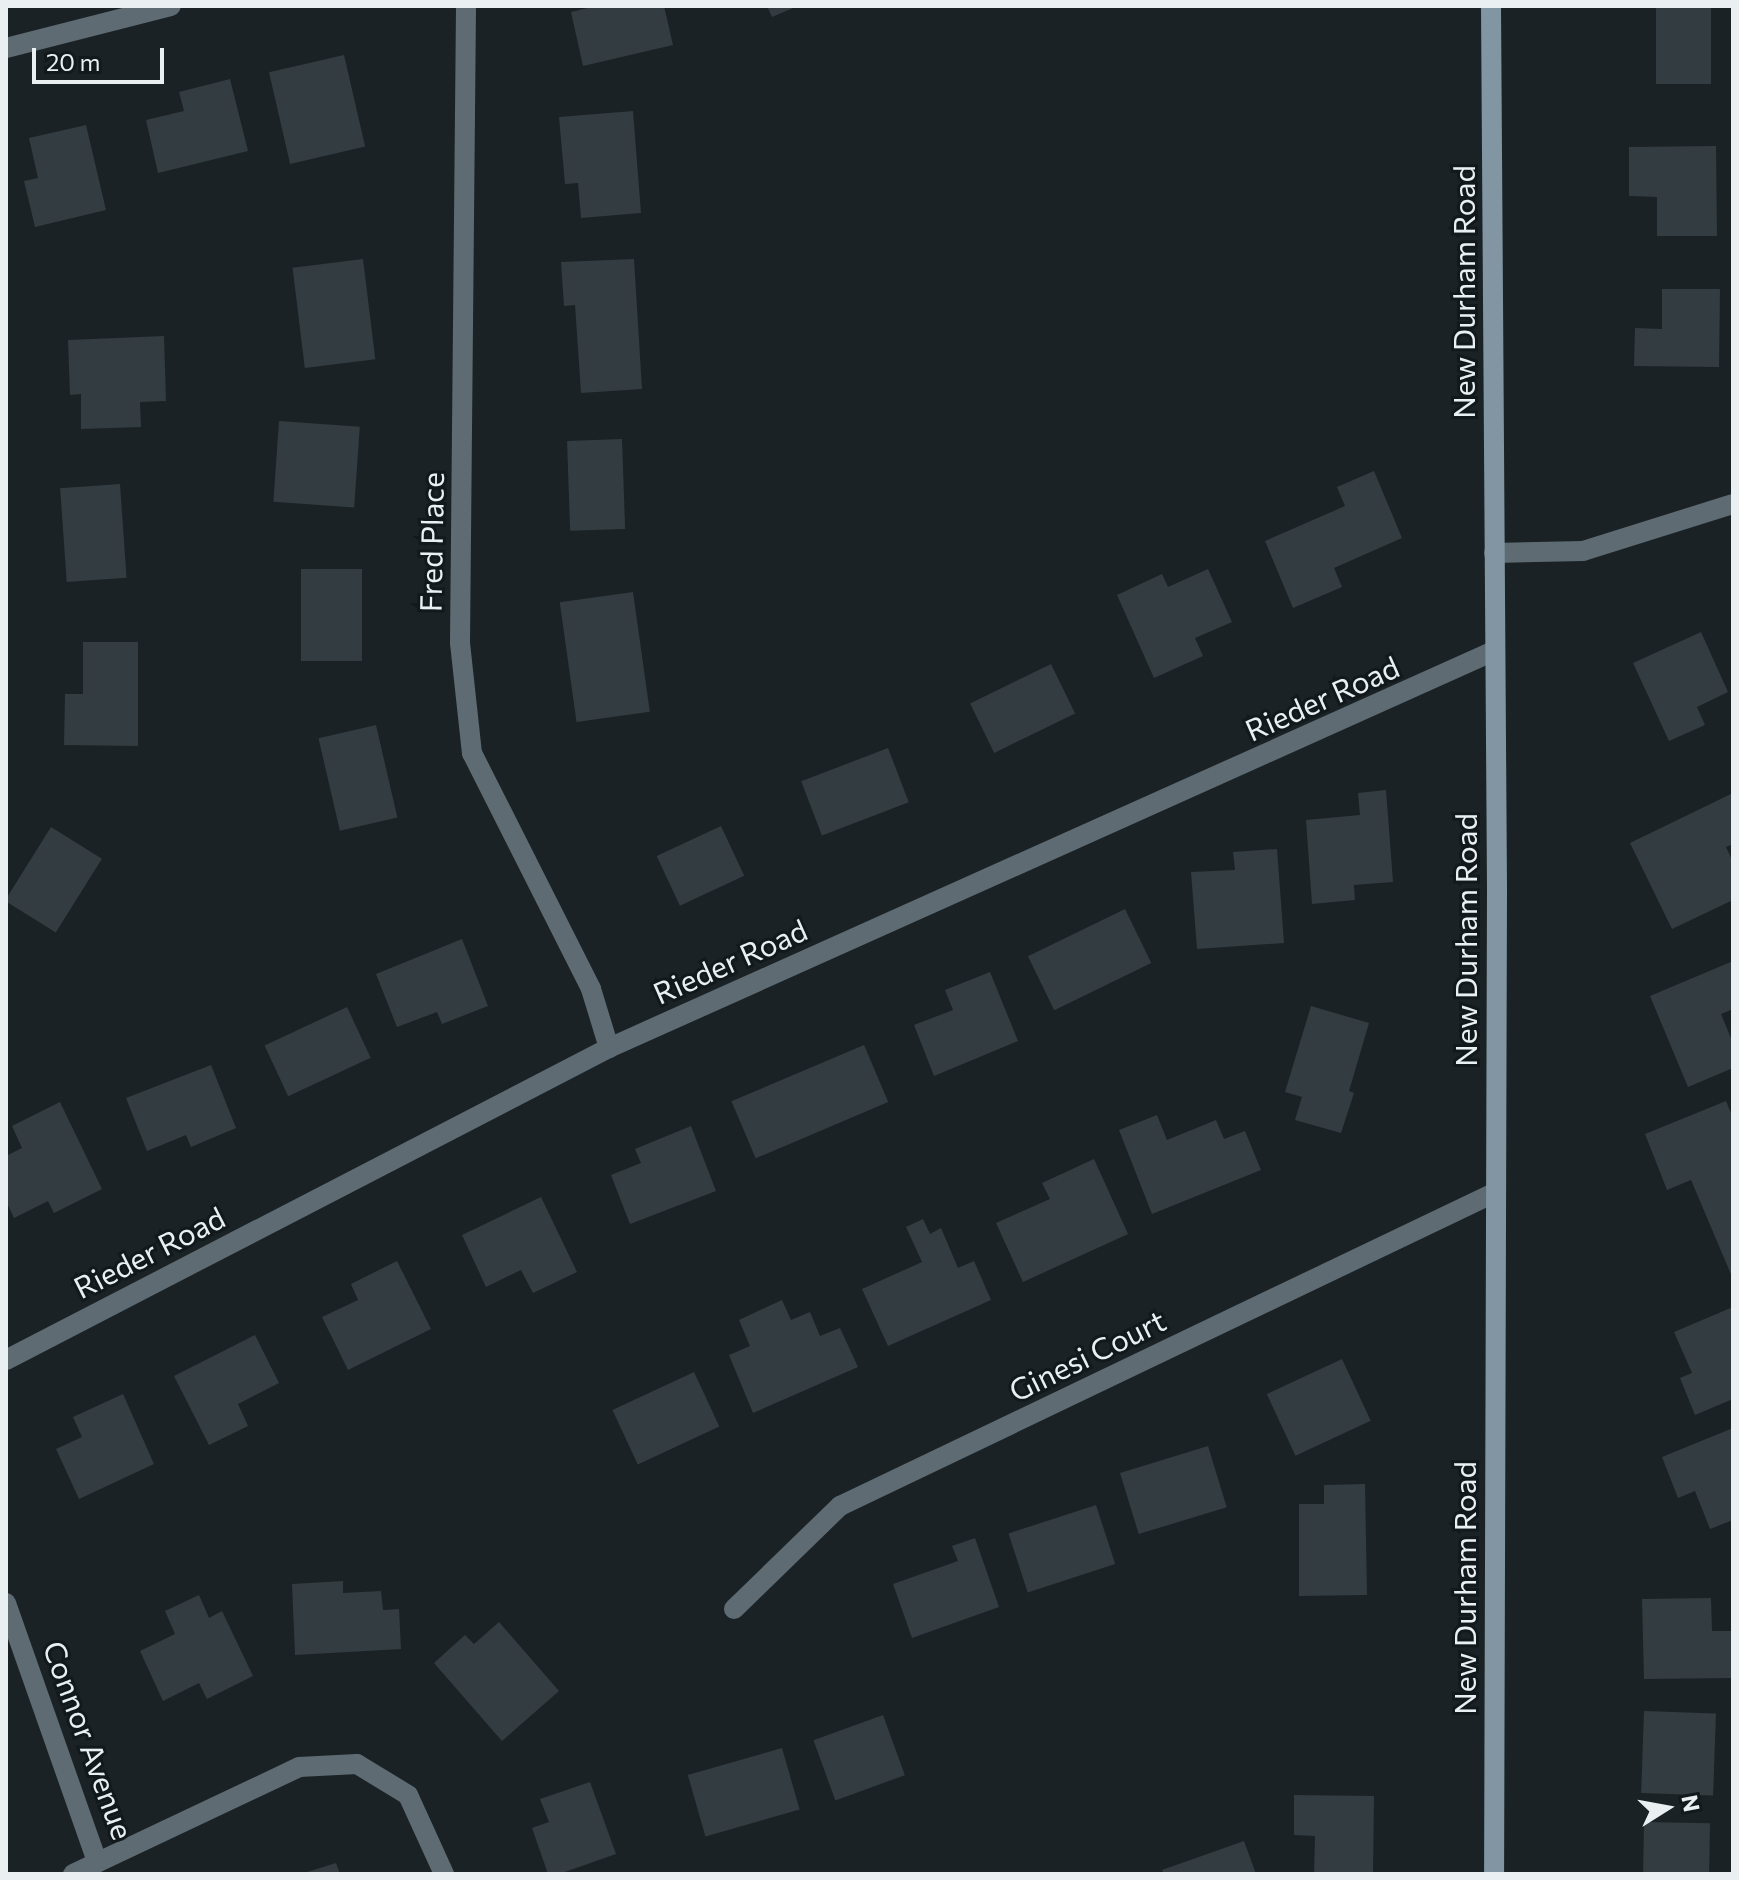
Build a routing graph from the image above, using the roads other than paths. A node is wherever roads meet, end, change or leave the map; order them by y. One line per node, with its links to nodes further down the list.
1 (171, 6): 4 (street)
2 (466, 6): 8 (street, Fred Place)
3 (1491, 6): 6 (main road, New Durham Road)
4 (6, 48)
5 (1733, 504): 6 (street)
6 (1494, 553): 7 (main road, New Durham Road)
7 (1494, 651): 8 (street, Rieder Road); 9 (main road, New Durham Road)
8 (609, 1048): 10 (street, Rieder Road)
9 (1494, 1193): 12 (street, Ginesi Court); 16 (main road, New Durham Road)
10 (6, 1360)
11 (6, 1603): 13 (street, Connor Avenue)
12 (734, 1609)
13 (97, 1862): 14 (street); 15 (street, Connor Avenue)
14 (73, 1874)
15 (444, 1874)
16 (1494, 1874)

